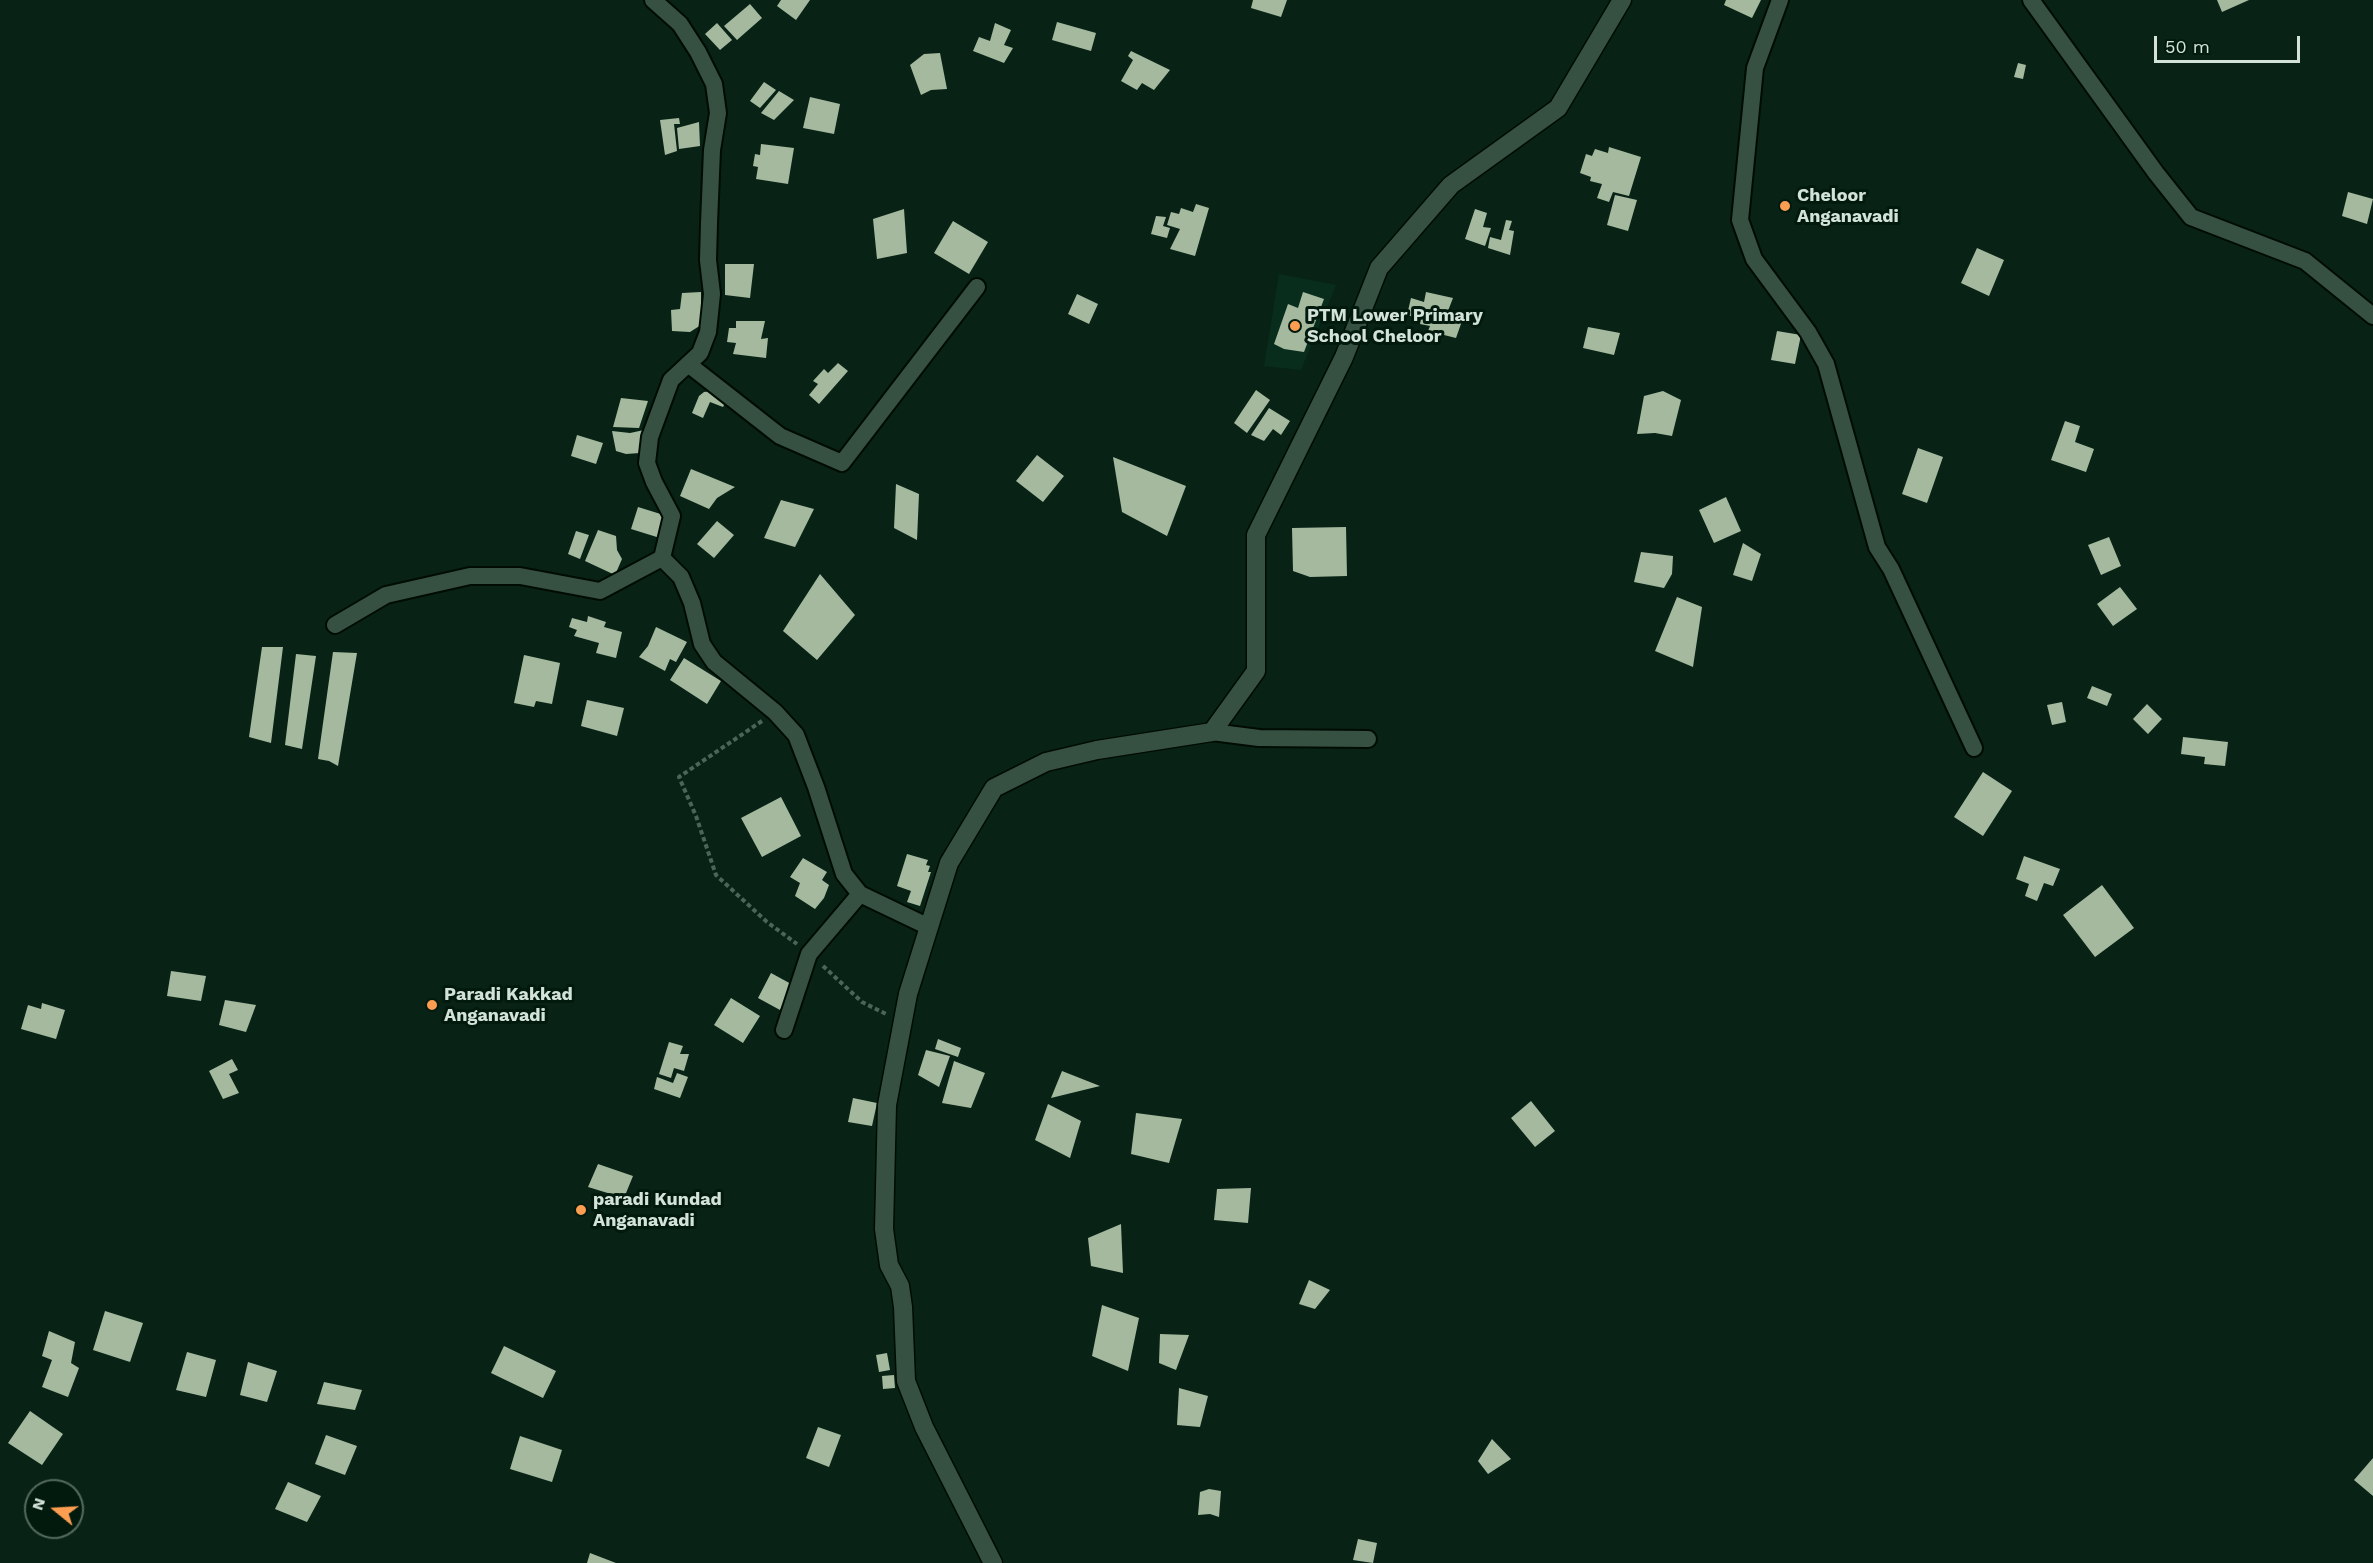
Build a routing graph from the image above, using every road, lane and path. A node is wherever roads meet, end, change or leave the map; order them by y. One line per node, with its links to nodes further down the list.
1 (653, 0): 7 (street)
2 (1622, 0): 11 (main road)
3 (1780, 0): 13 (street)
4 (2031, 0): 6 (street)
5 (977, 287): 7 (street)
6 (2373, 316)
7 (688, 364): 8 (street)
8 (662, 558): 9 (street); 10 (street)
9 (335, 625)
10 (775, 712): 14 (street); 16 (path)
11 (1212, 732): 12 (street); 15 (main road)
12 (1368, 739)
13 (1974, 748)
14 (860, 894): 15 (street); 16 (street)
15 (929, 927): 17 (main road)
16 (809, 954): 17 (path); 18 (street)
17 (903, 1022): 19 (main road)
18 (784, 1030)
19 (993, 1563)

